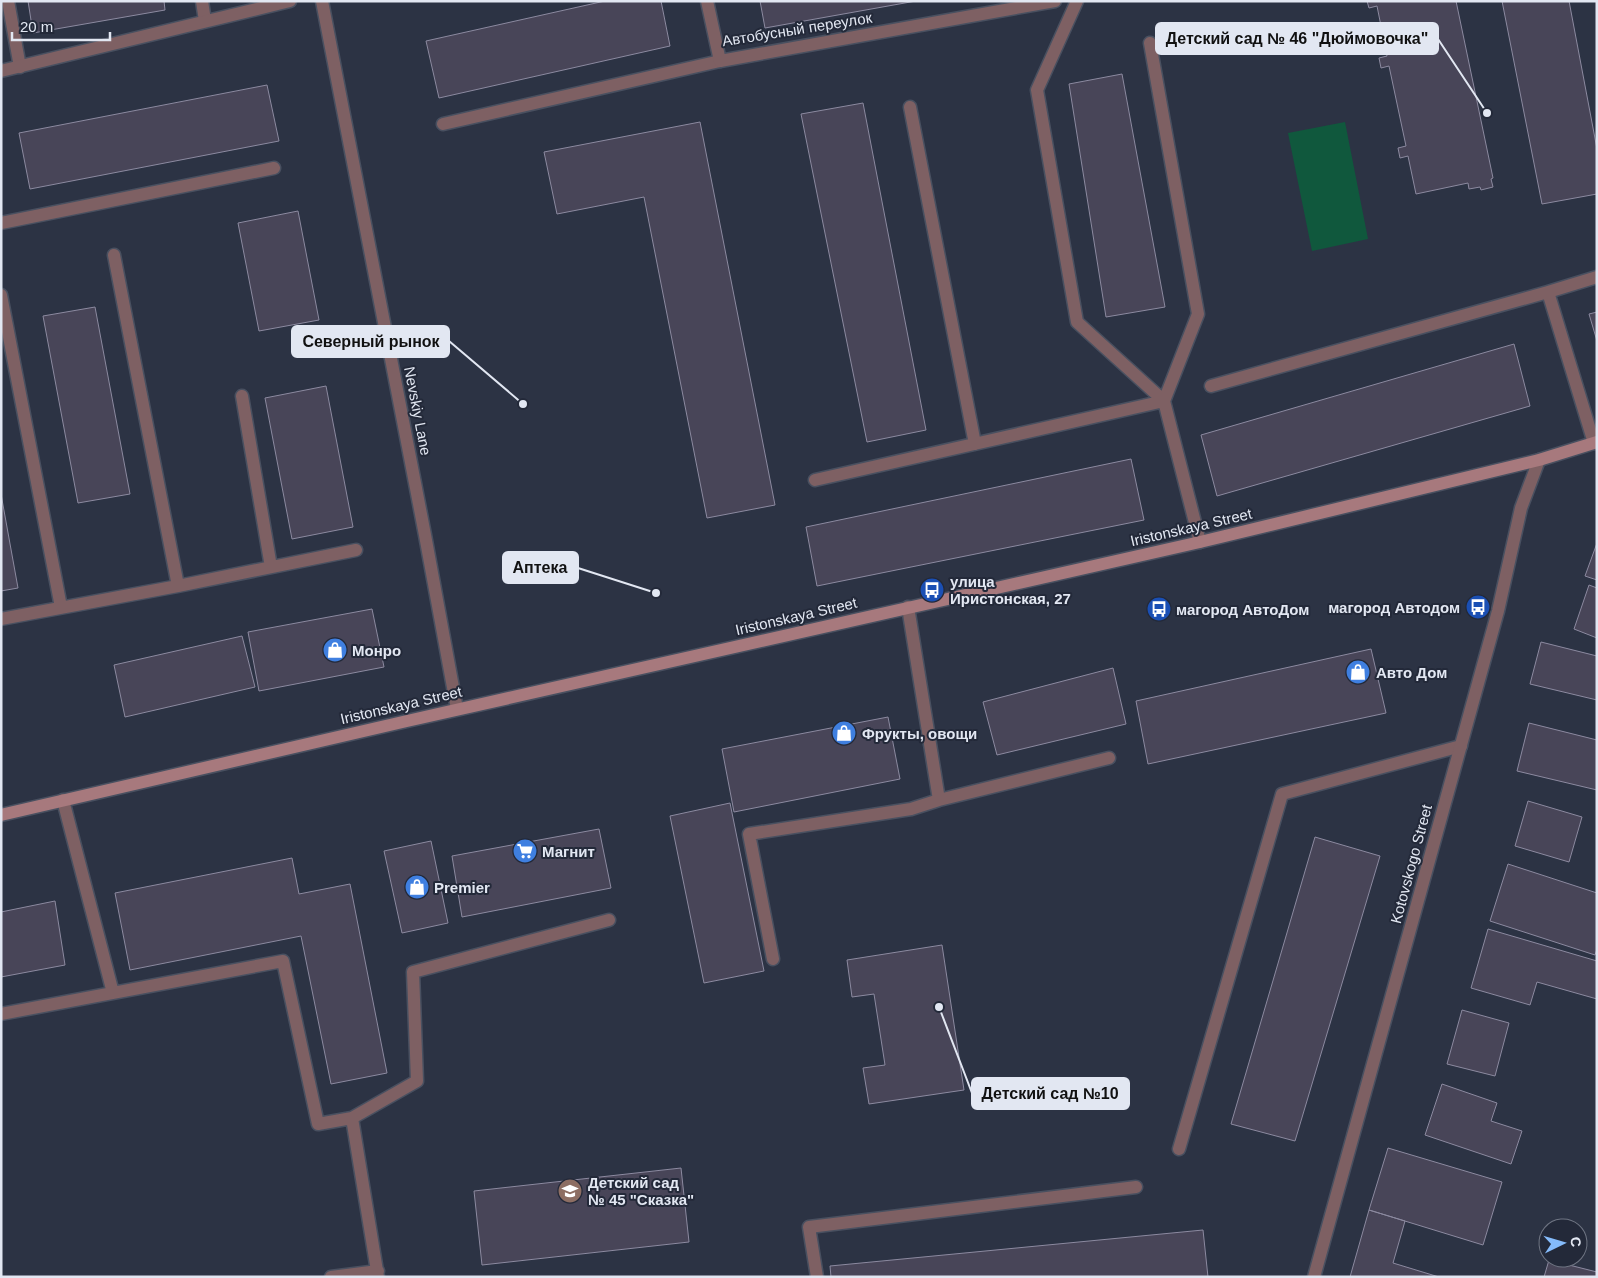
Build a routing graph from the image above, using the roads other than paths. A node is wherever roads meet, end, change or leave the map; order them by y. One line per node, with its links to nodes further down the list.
1 (8, 1): 11 (street)
2 (202, 1): 8 (street)
3 (290, 1): 8 (street)
4 (322, 1): 36 (street, Nevskiy Lane)
5 (707, 1): 10 (street, Автобусный переулок)
6 (1056, 1): 10 (street, Автобусный переулок)
7 (1077, 1): 24 (street)
8 (206, 21): 11 (street)
9 (1150, 43): 24 (street)
10 (720, 61): 14 (street)
11 (20, 67): 12 (street)
12 (1, 71)
13 (910, 107): 26 (street)
14 (443, 124)
15 (274, 168): 16 (street)
16 (1, 223)
17 (114, 255): 32 (street)
18 (1597, 277): 19 (street)
19 (1548, 292): 22 (street); 25 (street)
20 (1, 295): 21 (street)
21 (3, 316): 33 (street)
22 (1211, 386)
23 (242, 396): 31 (street)
24 (1164, 401): 26 (street); 29 (street)
25 (1595, 443): 27 (main road, Iristonskaya Street)
26 (975, 444): 28 (street)
27 (1540, 460): 29 (main road, Iristonskaya Street); 37 (street, Kotovskogo Street)
28 (815, 480)
29 (1200, 542): 34 (main road, Iristonskaya Street)
30 (356, 550): 31 (street)
31 (271, 567): 32 (street)
32 (178, 586): 33 (street)
33 (61, 607): 35 (street)
34 (908, 608): 36 (main road, Iristonskaya Street); 40 (street)
35 (1, 620)
36 (457, 709): 39 (main road, Iristonskaya Street)
37 (1461, 746): 47 (street); 52 (street, Kotovskogo Street)
38 (1109, 758): 40 (street)
39 (63, 800): 41 (main road, Iristonskaya Street); 44 (street)
40 (939, 800): 43 (street)
41 (1, 815)
42 (609, 920): 46 (street)
43 (773, 960)
44 (113, 993): 45 (street); 46 (street)
45 (1, 1014)
46 (352, 1118): 49 (street)
47 (1179, 1149)
48 (1136, 1187): 51 (street)
49 (378, 1274): 50 (street)
50 (331, 1277)
51 (817, 1277)
52 (1314, 1277)

